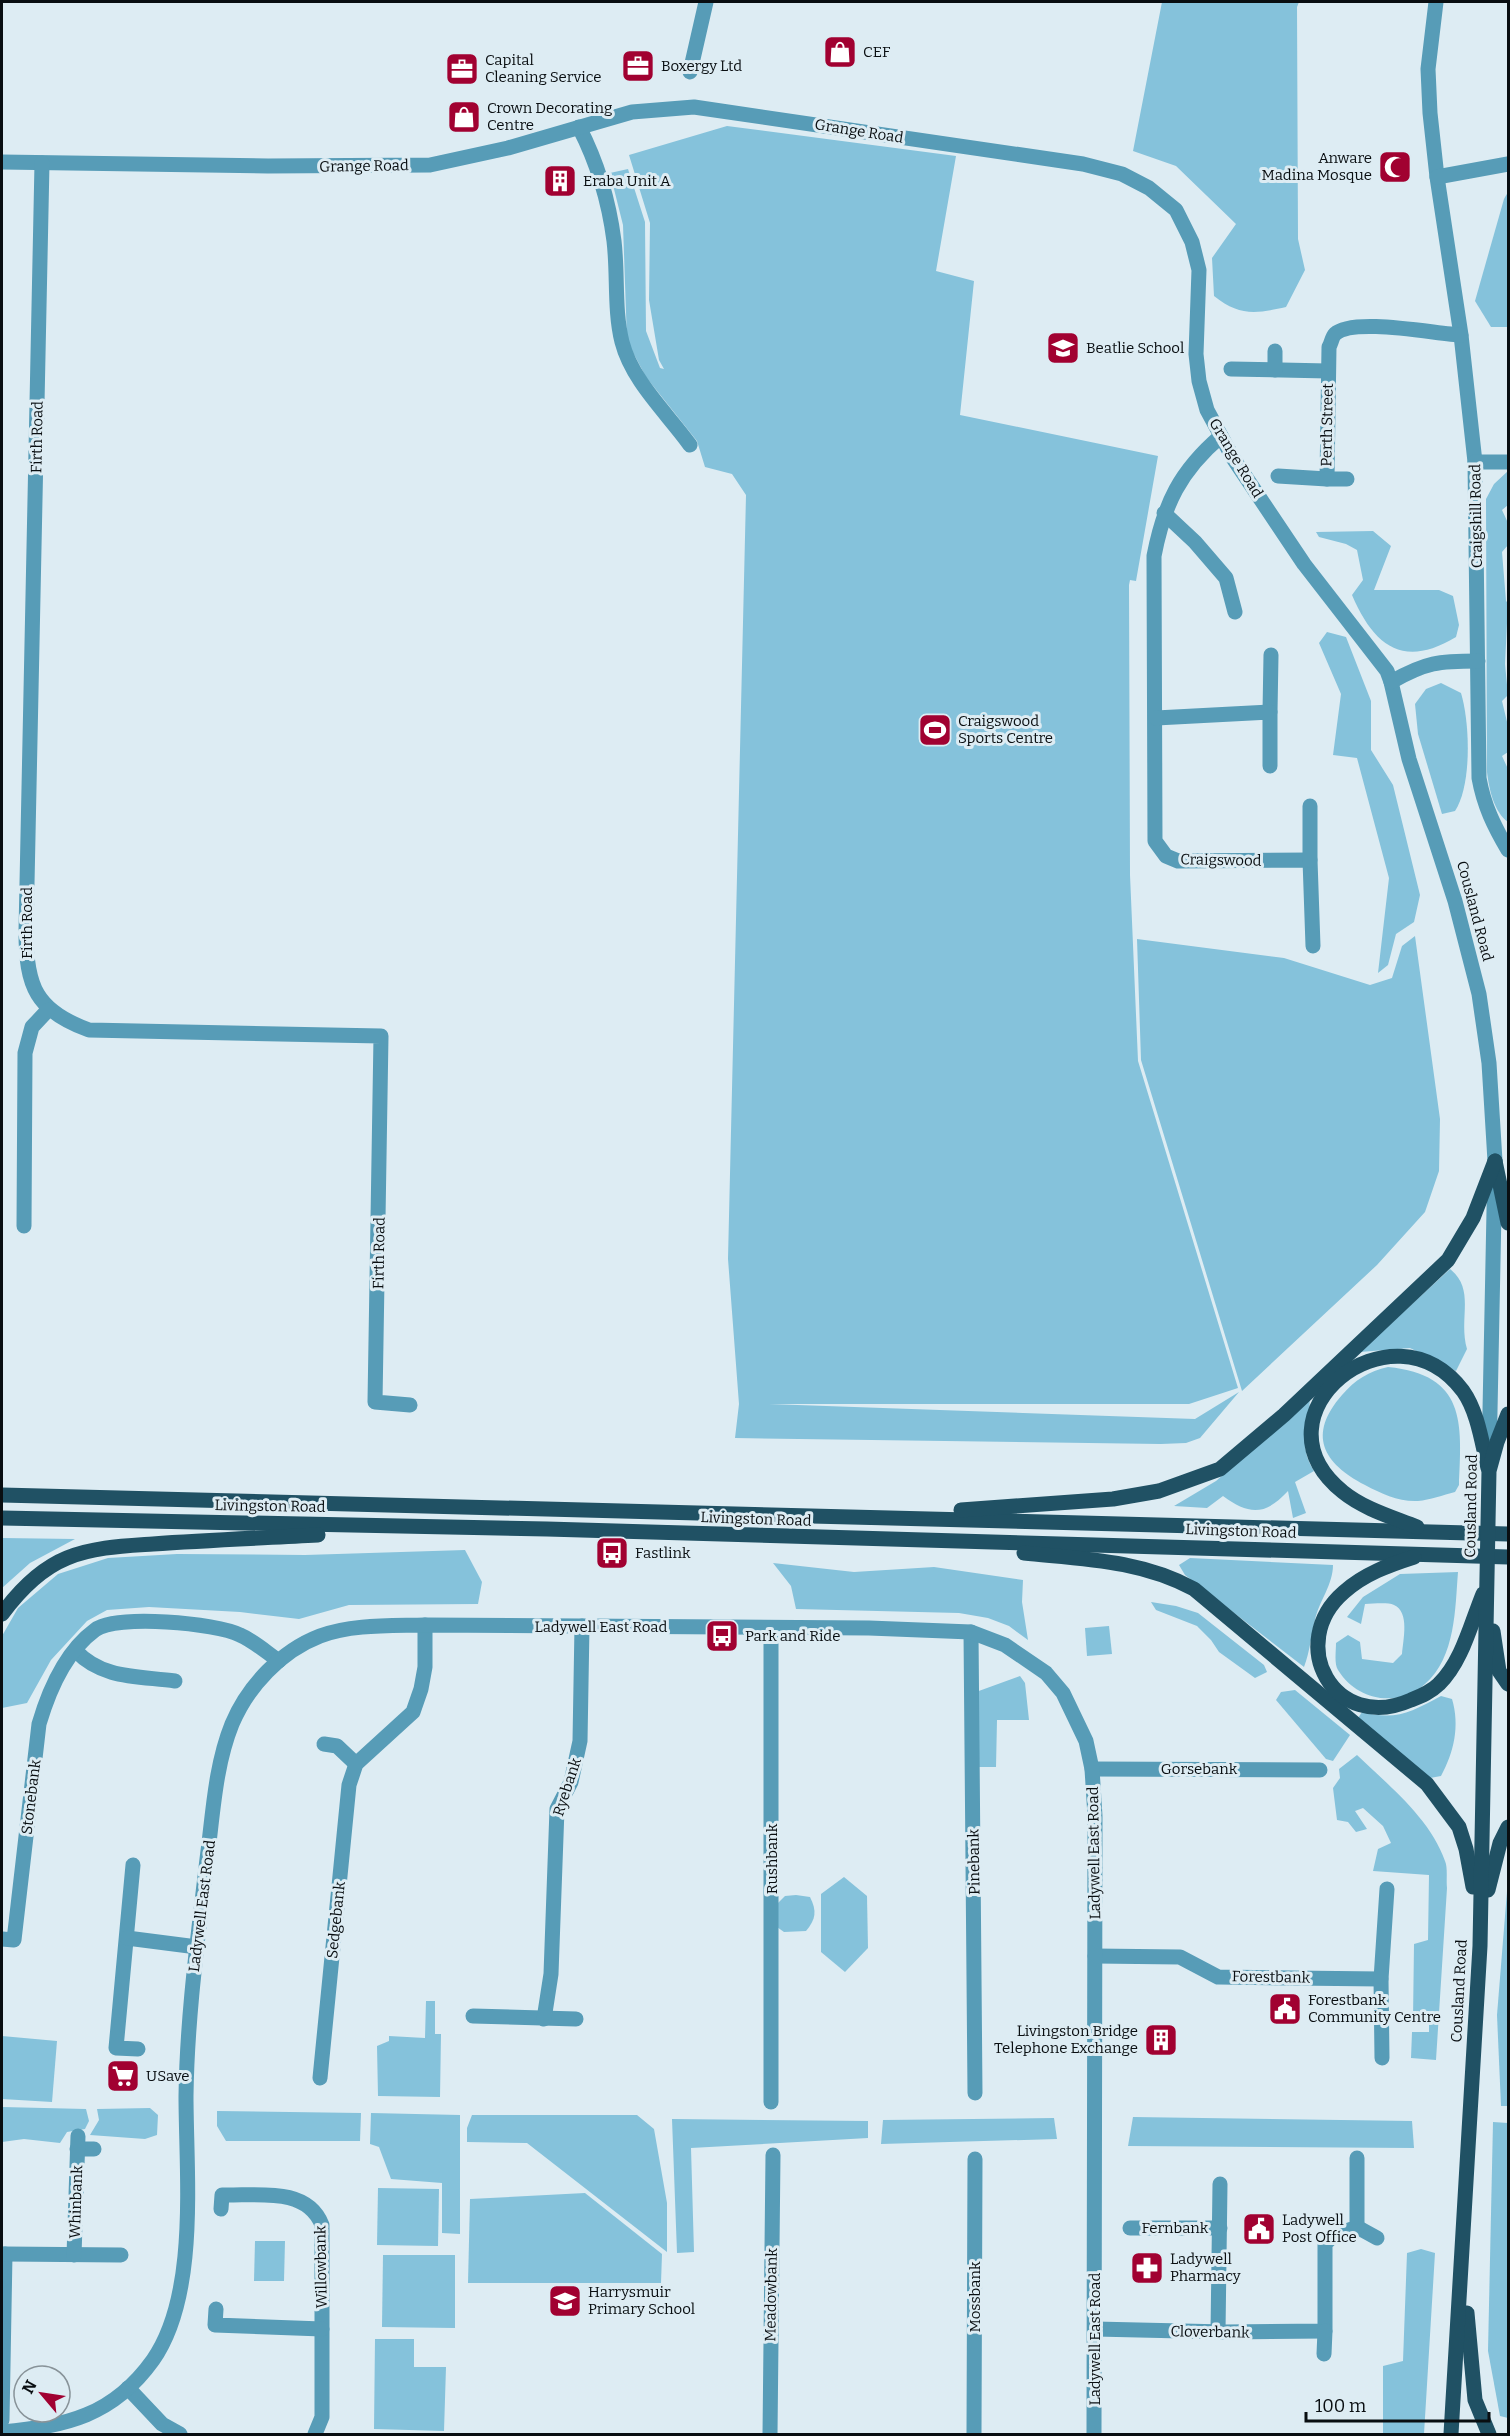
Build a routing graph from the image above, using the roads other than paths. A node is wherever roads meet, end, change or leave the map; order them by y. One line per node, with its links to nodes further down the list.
1 (706, 2): 3 (street)
2 (1436, 2): 8 (street, Craigshill Road)
3 (690, 72)
4 (579, 127): 6 (street, Grange Road); 14 (street, Grange Road); 15 (street)
5 (2, 162): 6 (street, Grange Road)
6 (42, 163): 33 (street, Firth Road)
7 (1509, 164): 8 (street)
8 (1437, 177): 9 (street, Craigshill Road)
9 (1461, 335): 13 (street, Perth Street); 16 (street, Craigshill Road)
10 (1275, 351): 12 (street)
11 (1231, 369): 12 (street, Perth Street)
12 (1275, 370): 13 (street, Perth Street)
13 (1328, 371): 19 (street, Perth Street)
14 (1221, 436): 21 (street, Craigswood); 25 (street, Grange Road)
15 (690, 445)
16 (1475, 462): 17 (street); 24 (street, Craigshill Road)
17 (1509, 462)
18 (1278, 476): 19 (street, Perth Street)
19 (1327, 479): 20 (street, Perth Street)
20 (1347, 479)
21 (1164, 513): 22 (street); 27 (street, Craigswood)
22 (1235, 612)
23 (1270, 655): 26 (street)
24 (1478, 661): 25 (street); 30 (street, Craigshill Road)
25 (1391, 682): 34 (street, Cousland Road)
26 (1270, 712): 27 (street); 28 (street)
27 (1156, 718): 31 (street, Craigswood)
28 (1270, 766)
29 (1310, 806): 31 (street)
30 (1509, 850)
31 (1310, 860): 32 (street)
32 (1313, 946)
33 (48, 1010): 36 (street); 37 (street, Firth Road)
34 (1495, 1161): 35 (main road); 39 (street, Cousland Road); 42 (main road)
35 (1509, 1223)
36 (24, 1226)
37 (410, 1405)
38 (1509, 1414): 39 (main road)
39 (1489, 1471): 44 (main road); 49 (main road, Cousland Road)
40 (2, 1495): 42 (main road, Livingston Road)
41 (2, 1518): 43 (main road, Livingston Road)
42 (895, 1518): 44 (main road, Livingston Road)
43 (435, 1528): 46 (main road, Livingston Road); 50 (main road)
44 (1431, 1532): 45 (main road, Livingston Road)
45 (1509, 1534)
46 (922, 1542): 47 (main road, Livingston Road); 68 (main road)
47 (1428, 1554): 48 (main road, Livingston Road); 49 (main road)
48 (1509, 1557)
49 (1487, 1586): 58 (main road); 68 (main road, Cousland Road)
50 (2, 1614)
51 (425, 1625): 52 (street, Ladywell East Road); 56 (street, Ladywell East Road); 60 (street)
52 (582, 1626): 53 (street, Ladywell East Road); 73 (street, Ryebank)
53 (771, 1628): 54 (street, Ladywell East Road); 78 (street, Rushbank)
54 (971, 1632): 62 (street, Ladywell East Road); 79 (street, Pinebank)
55 (76, 1651): 56 (street, Stonebank); 57 (street); 67 (street, Stonebank)
56 (279, 1661): 69 (street, Ladywell East Road)
57 (175, 1681)
58 (1509, 1684)
59 (324, 1744): 60 (street)
60 (357, 1764): 77 (street, Sedgebank)
61 (1310, 1766): 62 (street, Gorsebank)
62 (1092, 1769): 70 (street, Ladywell East Road)
63 (1509, 1827): 68 (main road)
64 (133, 1865): 66 (street)
65 (1387, 1889): 71 (street)
66 (127, 1938): 69 (street); 75 (street)
67 (2, 1939)
68 (1480, 1946): 93 (main road, Cousland Road)
69 (197, 1947): 100 (street, Ladywell East Road)
70 (1095, 1956): 71 (street, Forestbank); 96 (street, Ladywell East Road)
71 (1381, 1979): 76 (street)
72 (473, 2016): 73 (street)
73 (544, 2019): 74 (street)
74 (576, 2019)
75 (138, 2049)
76 (1382, 2058)
77 (320, 2078)
78 (766, 2093)
79 (975, 2093)
80 (94, 2149): 91 (street, Whinbank)
81 (773, 2155): 105 (street, Meadowbank)
82 (1357, 2158): 86 (street)
83 (975, 2159): 106 (street, Mossbank)
84 (1220, 2184): 88 (street, Fernbank)
85 (221, 2209): 95 (street, Willowbank)
86 (1357, 2227): 89 (street); 97 (street)
87 (1130, 2228): 88 (street, Fernbank)
88 (1220, 2228): 98 (street, Fernbank)
89 (1377, 2238)
90 (3, 2254): 91 (street, Whinbank); 101 (street, Whinbank)
91 (74, 2254): 92 (street, Whinbank)
92 (122, 2255)
93 (1462, 2265): 108 (main road, Cousland Road); 109 (main road)
94 (216, 2309): 95 (street, Willowbank)
95 (322, 2329): 104 (street, Willowbank)
96 (1095, 2329): 98 (street, Cloverbank); 107 (street, Ladywell East Road)
97 (1324, 2331): 98 (street, Cloverbank); 99 (street)
98 (1218, 2332)
99 (1324, 2354)
100 (128, 2388): 102 (street, Ladywell East Road); 103 (street)
101 (2, 2420)
102 (2, 2432)
103 (180, 2434)
104 (315, 2434)
105 (770, 2434)
106 (975, 2434)
107 (1094, 2434)
108 (1451, 2434)
109 (1489, 2434)

